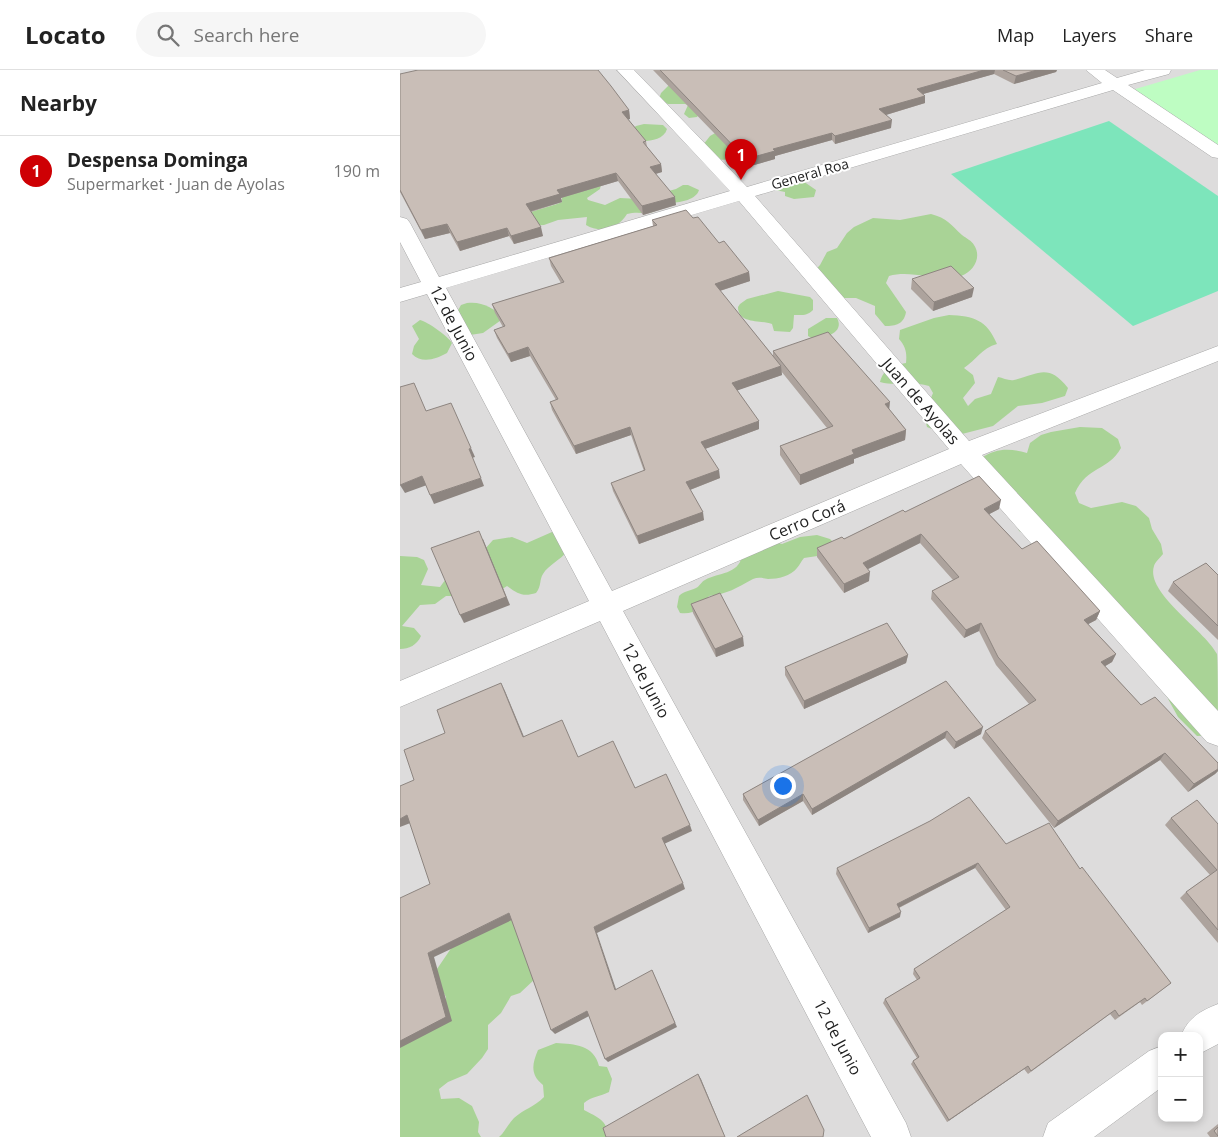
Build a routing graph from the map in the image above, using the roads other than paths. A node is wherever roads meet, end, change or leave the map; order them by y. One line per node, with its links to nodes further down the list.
1 (625, 70): 6 (street, Juan de Ayolas)
2 (1094, 70): 4 (street)
3 (1163, 70): 4 (street, General Roa)
4 (1115, 84): 5 (street); 6 (street, General Roa)
5 (1218, 152)
6 (743, 194): 8 (street, General Roa); 11 (street, Juan de Ayolas)
7 (400, 223): 8 (street, 12 de Junio)
8 (434, 284): 9 (street, General Roa); 12 (street, 12 de Junio)
9 (400, 295)
10 (1218, 353): 11 (street, Cerro Corá)
11 (965, 452): 12 (street, Cerro Corá); 14 (street, Juan de Ayolas)
12 (606, 606): 13 (street, Cerro Corá); 18 (street, 12 de Junio)
13 (400, 694)
14 (1218, 732)
15 (1218, 1022): 16 (street)
16 (1203, 1033)
17 (1158, 1067): 19 (street)
18 (892, 1137)
19 (1062, 1137)

